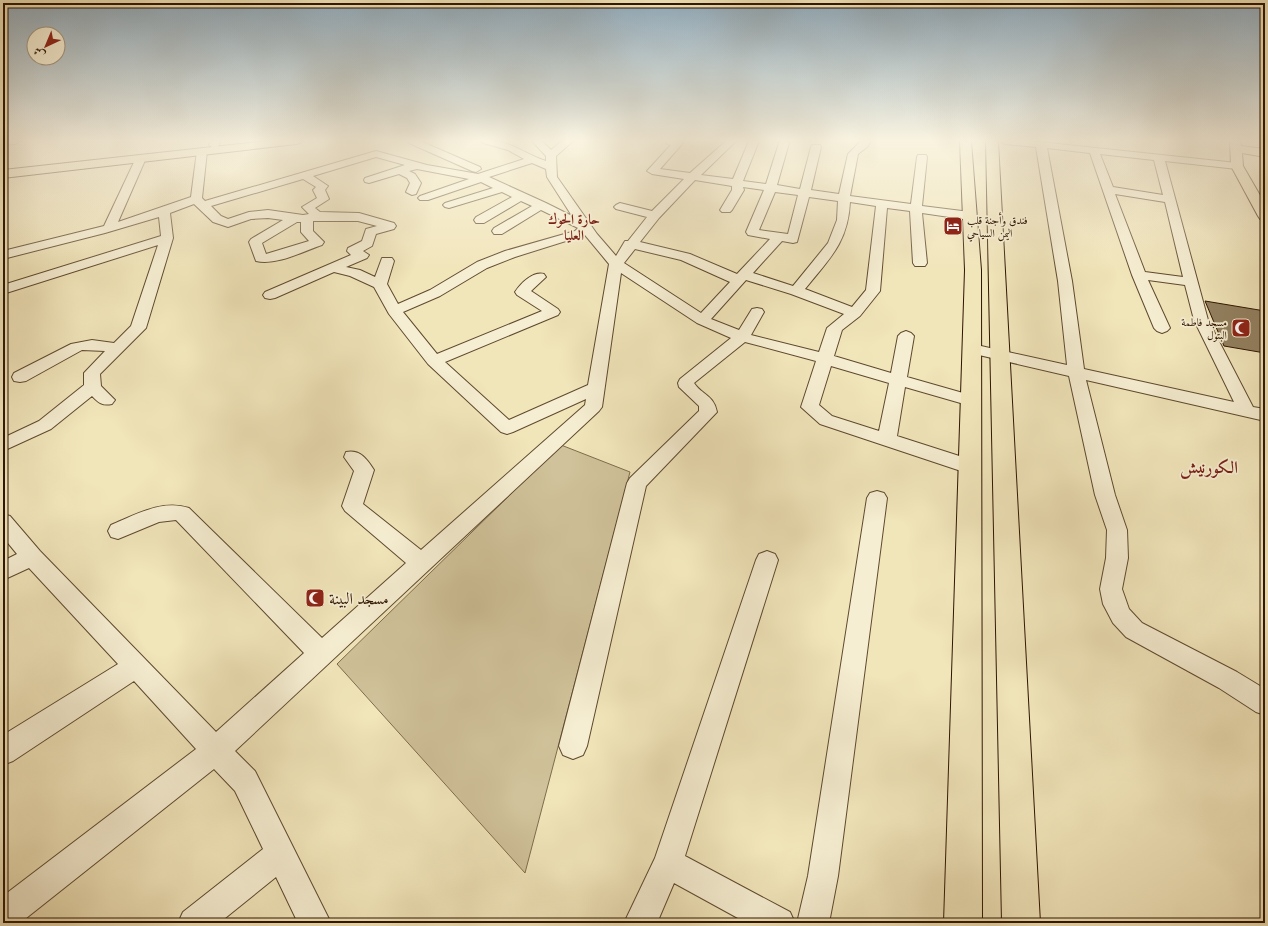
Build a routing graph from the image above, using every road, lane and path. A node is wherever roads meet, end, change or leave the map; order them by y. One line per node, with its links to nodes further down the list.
1 (129, 184): 45 (street)
2 (200, 184): 31 (street)
3 (268, 184): 31 (street)
4 (319, 184): 42 (street)
5 (415, 184): 24 (street)
6 (463, 184): 27 (street)
7 (497, 184): 22 (street)
8 (557, 184): 44 (street)
9 (685, 184): 39 (street)
10 (737, 184): 37 (street)
11 (752, 184): 21 (street)
12 (808, 184): 25 (street)
13 (847, 184): 28 (street)
14 (919, 184): 36 (street)
15 (968, 184): 40 (main road)
16 (994, 184): 72 (main road)
17 (1057, 184): 75 (street)
18 (1106, 184): 23 (street)
19 (1166, 184): 29 (street)
20 (1250, 184): 30 (main road)
21 (771, 187): 25 (street); 47 (street)
22 (504, 188): 26 (street); 33 (street)
23 (1108, 190): 29 (street); 55 (street)
24 (412, 192)
25 (806, 192): 28 (street); 47 (street)
26 (522, 196): 34 (street); 43 (street)
27 (424, 198)
28 (844, 198): 32 (street); 61 (street)
29 (1170, 199): 58 (street)
30 (1261, 200): 41 (main road)
31 (199, 202): 38 (street); 42 (street)
32 (882, 203): 36 (street); 65 (street)
33 (449, 204)
34 (542, 206): 44 (street); 46 (street)
35 (620, 207): 39 (street)
36 (916, 208): 40 (street); 52 (street)
37 (726, 210)
38 (164, 212): 45 (street); 48 (street)
39 (655, 215): 49 (street)
40 (970, 216): 71 (main road)
41 (1265, 216)
42 (306, 217): 54 (street)
43 (480, 220)
44 (586, 227): 53 (street); 63 (street)
45 (109, 228): 50 (street)
46 (498, 232)
47 (779, 237): 57 (street)
48 (167, 238): 60 (street); 70 (street)
49 (630, 244): 53 (street); 57 (street)
50 (3, 255)
51 (387, 261): 59 (street)
52 (920, 263)
53 (616, 264): 66 (street); 79 (street)
54 (335, 268): 59 (street); 62 (street)
55 (1139, 275): 58 (street); 67 (street)
56 (538, 276): 74 (street)
57 (741, 277): 61 (street); 66 (street)
58 (1191, 282): 82 (street)
59 (380, 284): 63 (street)
60 (3, 290)
61 (796, 291): 65 (street)
62 (270, 296)
63 (394, 311): 74 (street)
64 (757, 312): 68 (street)
65 (855, 313): 73 (street)
66 (702, 320): 68 (street)
67 (1162, 328)
68 (742, 336): 73 (street); 98 (street)
69 (906, 336): 77 (street)
70 (117, 348): 76 (street); 78 (street)
71 (972, 348): 72 (street); 81 (main road)
72 (1000, 355): 75 (street); 110 (main road)
73 (826, 359): 77 (street); 84 (street)
74 (434, 361): 79 (street)
75 (1076, 371): 82 (street); 97 (street)
76 (20, 377)
77 (897, 380): 81 (street); 84 (street)
78 (93, 387): 80 (street); 85 (street)
79 (596, 388): 93 (street)
80 (106, 400)
81 (971, 401): 87 (main road)
82 (1246, 410): 83 (street)
83 (1265, 415)
84 (887, 440): 87 (street)
85 (3, 445)
86 (353, 457): 93 (street)
87 (971, 467): 109 (main road)
88 (877, 498): 108 (street)
89 (3, 523): 91 (street)
90 (118, 531): 95 (street)
91 (32, 557): 94 (street); 96 (street)
92 (767, 560): 102 (street)
93 (421, 563): 95 (street)
94 (3, 571)
95 (321, 654): 99 (street)
96 (136, 666): 99 (street); 100 (street)
97 (1265, 703)
98 (573, 746)
99 (216, 750): 101 (street); 103 (street)
100 (3, 751)
101 (280, 854): 104 (street); 105 (street)
102 (668, 863): 106 (street); 107 (street)
103 (3, 916)
104 (194, 923)
105 (315, 923)
106 (640, 923)
107 (779, 923)
108 (813, 923)
109 (963, 923)
110 (1021, 923)

